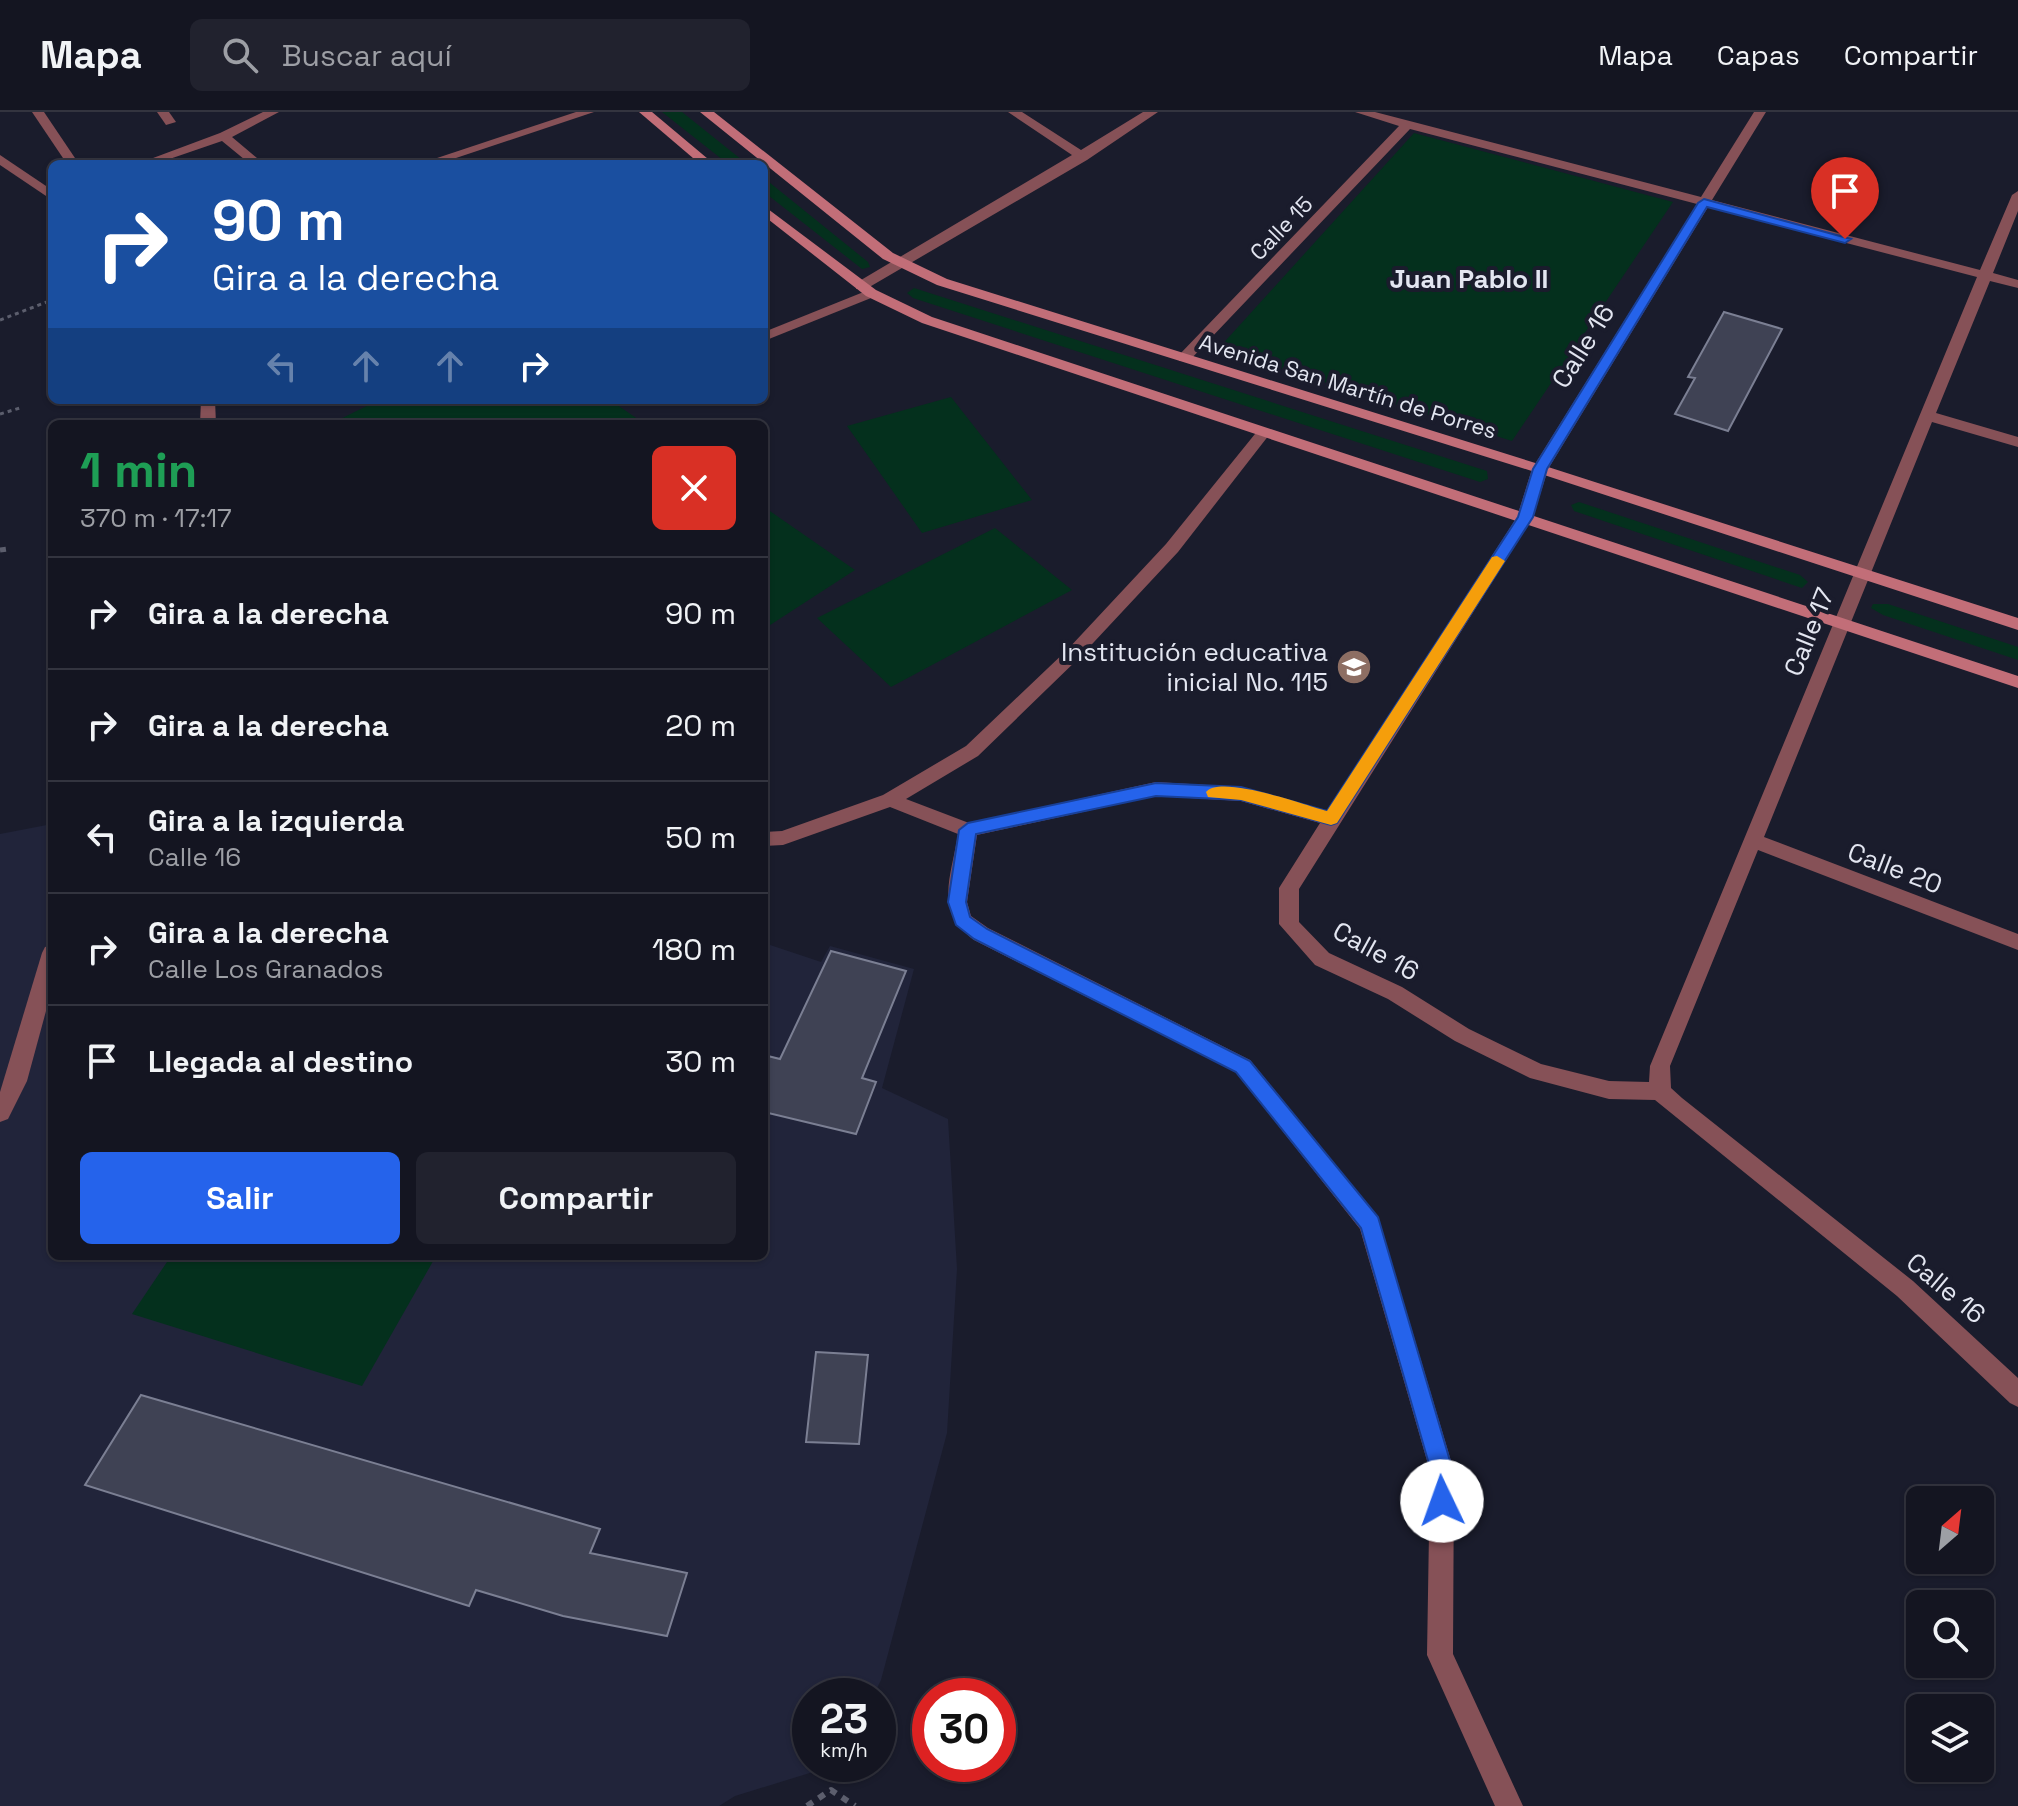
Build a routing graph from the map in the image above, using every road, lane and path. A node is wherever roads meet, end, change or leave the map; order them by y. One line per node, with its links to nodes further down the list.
1 (38, 112): 14 (street)
2 (273, 112): 11 (street)
3 (588, 112): 17 (street)
4 (645, 112): 18 (main road)
5 (706, 112): 20 (main road, Avenida San Martín de Porres)
6 (1014, 112): 12 (street)
7 (1152, 112): 12 (street)
8 (1361, 112): 10 (street)
9 (1760, 112): 23 (street, Calle 16)
10 (1407, 125): 23 (street); 32 (street, Calle 15)
11 (224, 136): 15 (street); 16 (street)
12 (1083, 157): 25 (street)
13 (0, 159): 21 (street)
14 (70, 160)
15 (155, 160)
16 (253, 160)
17 (438, 160)
18 (703, 160)
19 (768, 160): 25 (main road, Avenida San Martín de Porres)
20 (768, 160)
21 (48, 193)
22 (2018, 195): 26 (street, Calle 17)
23 (1704, 203): 26 (street); 38 (street, Calle 16)
24 (768, 213): 28 (main road)
25 (901, 264): 28 (street); 32 (main road, Avenida San Martín de Porres)
26 (1985, 276): 27 (street); 35 (street, Calle 17)
27 (2018, 284)
28 (866, 289): 31 (street); 36 (main road)
29 (48, 302): 30 (path)
30 (0, 320)
31 (768, 335)
32 (1184, 358): 38 (main road, Avenida San Martín de Porres)
33 (20, 408): 34 (path)
34 (0, 414)
35 (1925, 415): 37 (street); 42 (street, Calle 17)
36 (1264, 432): 39 (main road); 46 (street)
37 (2018, 442)
38 (1540, 469): 39 (street, Calle 16); 42 (main road, Avenida San Martín de Porres)
39 (1525, 517): 43 (main road); 47 (street, Calle 16)
40 (7, 549): 41 (path)
41 (0, 550)
42 (1862, 573): 43 (street, Calle 17); 44 (main road, Avenida San Martín de Porres)
43 (1840, 622): 45 (main road); 50 (street, Calle 17)
44 (2018, 624)
45 (2018, 682)
46 (890, 800): 48 (street); 49 (street)
47 (1331, 819): 48 (street); 53 (street, Calle 16)
48 (968, 830): 58 (street)
49 (768, 839)
50 (1754, 841): 51 (street, Calle 20); 53 (street, Calle 17)
51 (2018, 942)
52 (48, 967): 54 (street)
53 (1660, 1091): 55 (street, Calle 16)
54 (0, 1113)
55 (2018, 1395)
56 (807, 1806): 57 (path)
57 (855, 1806)
58 (1509, 1806)

